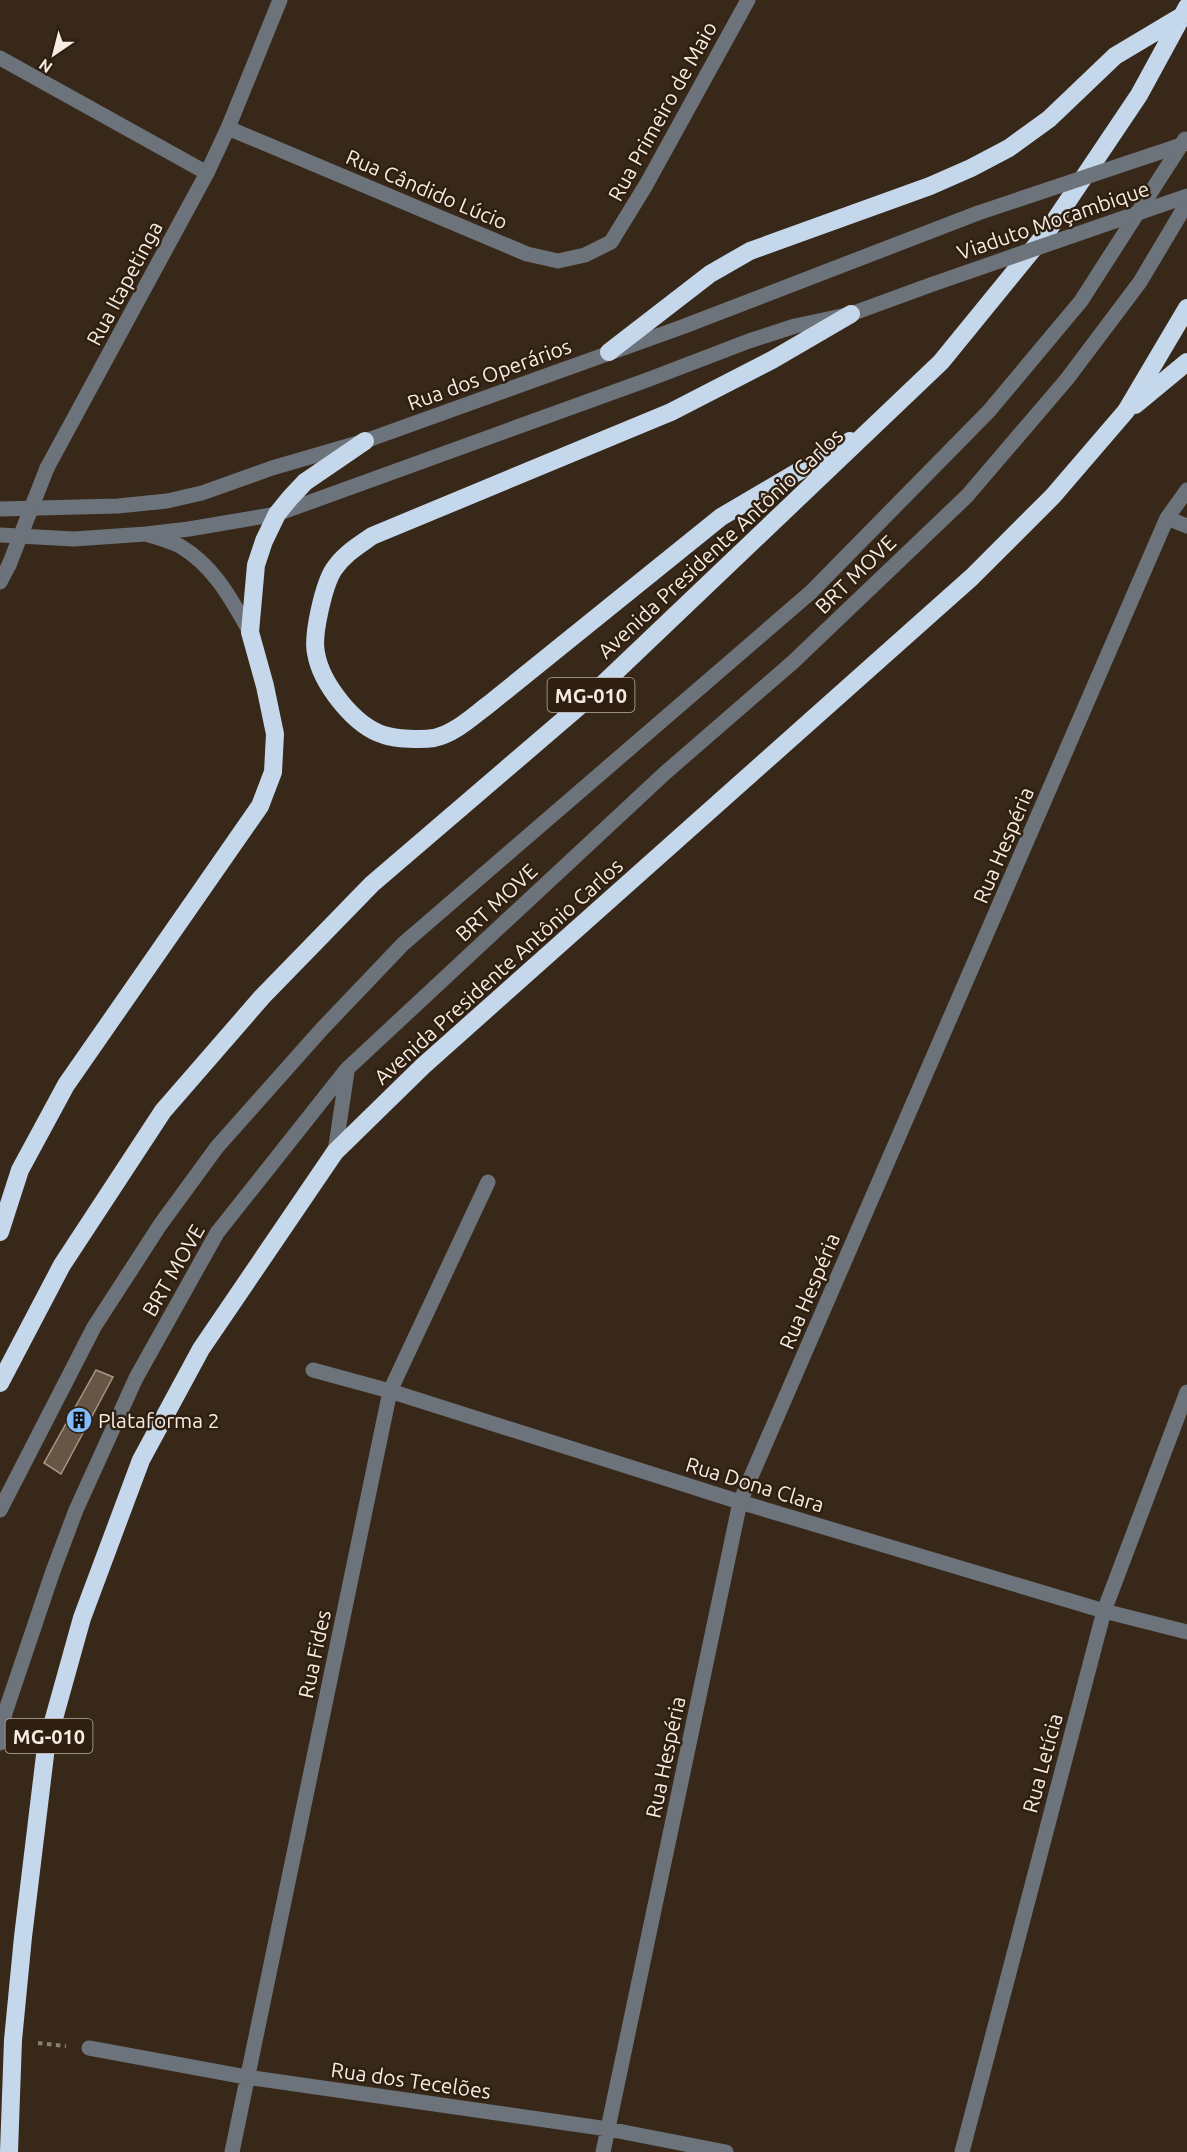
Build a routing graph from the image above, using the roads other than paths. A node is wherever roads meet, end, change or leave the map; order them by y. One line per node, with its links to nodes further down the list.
1 (280, 0): 5 (street, Rua Itapetinga)
2 (748, 0): 12 (street, Rua Primeiro de Maio)
3 (1185, 11): 15 (highway); 18 (highway, Avenida Presidente Antônio Carlos / MG-010)
4 (0, 58): 8 (street)
5 (228, 128): 8 (street, Rua Itapetinga); 12 (street, Rua Cândido Lúcio)
6 (1187, 137): 38 (street, BRT MOVE)
7 (1187, 143): 11 (street, Viaduto Moçambique, bridge)
8 (207, 173): 27 (street, Rua Itapetinga, bridge)
9 (1187, 196): 14 (street, Viaduto Moçambique, bridge)
10 (1187, 203): 29 (street, BRT MOVE)
11 (978, 213): 15 (street, Rua dos Operários)
12 (611, 242)
13 (1187, 308): 17 (highway, Avenida Presidente Antônio Carlos / MG-010)
14 (851, 314): 18 (highway); 22 (street)
15 (609, 352): 19 (street, Rua dos Operários)
16 (1187, 362): 17 (highway)
17 (1126, 411): 30 (highway, Avenida Presidente Antônio Carlos / MG-010)
18 (877, 425): 34 (highway, Avenida Presidente Antônio Carlos / MG-010)
19 (365, 441): 21 (street, Rua dos Operários); 22 (highway)
20 (1187, 490): 23 (street, Rua Hespéria)
21 (0, 509)
22 (277, 514): 25 (street); 28 (highway)
23 (1167, 518): 24 (street); 37 (street, Rua Hespéria)
24 (1187, 526)
25 (146, 534): 26 (street); 28 (street)
26 (0, 535)
27 (0, 582)
28 (250, 632): 32 (highway)
29 (347, 1069): 30 (street, Avenida Presidente Antônio Carlos); 41 (street, BRT MOVE)
30 (334, 1152): 45 (highway, Avenida Presidente Antônio Carlos / MG-010)
31 (488, 1182): 35 (street, Rua Fides)
32 (0, 1232)
33 (313, 1370): 35 (street, Rua Dona Clara)
34 (0, 1383)
35 (390, 1392): 37 (street, Rua Dona Clara); 43 (street, Rua Fides)
36 (1187, 1392): 39 (street, Rua Letícia)
37 (740, 1502): 39 (street, Rua Dona Clara); 44 (street, Rua Hespéria)
38 (0, 1510)
39 (1104, 1611): 40 (street, Rua Dona Clara); 49 (street, Rua Letícia)
40 (1187, 1632)
41 (0, 1743)
42 (90, 2048): 43 (street, Rua dos Tecelões)
43 (246, 2077): 44 (street, Rua dos Tecelões); 46 (street, Rua Fides)
44 (608, 2129): 47 (street, Rua Hespéria); 48 (street, Rua dos Tecelões)
45 (9, 2152)
46 (232, 2152)
47 (603, 2152)
48 (726, 2152)
49 (962, 2152)

